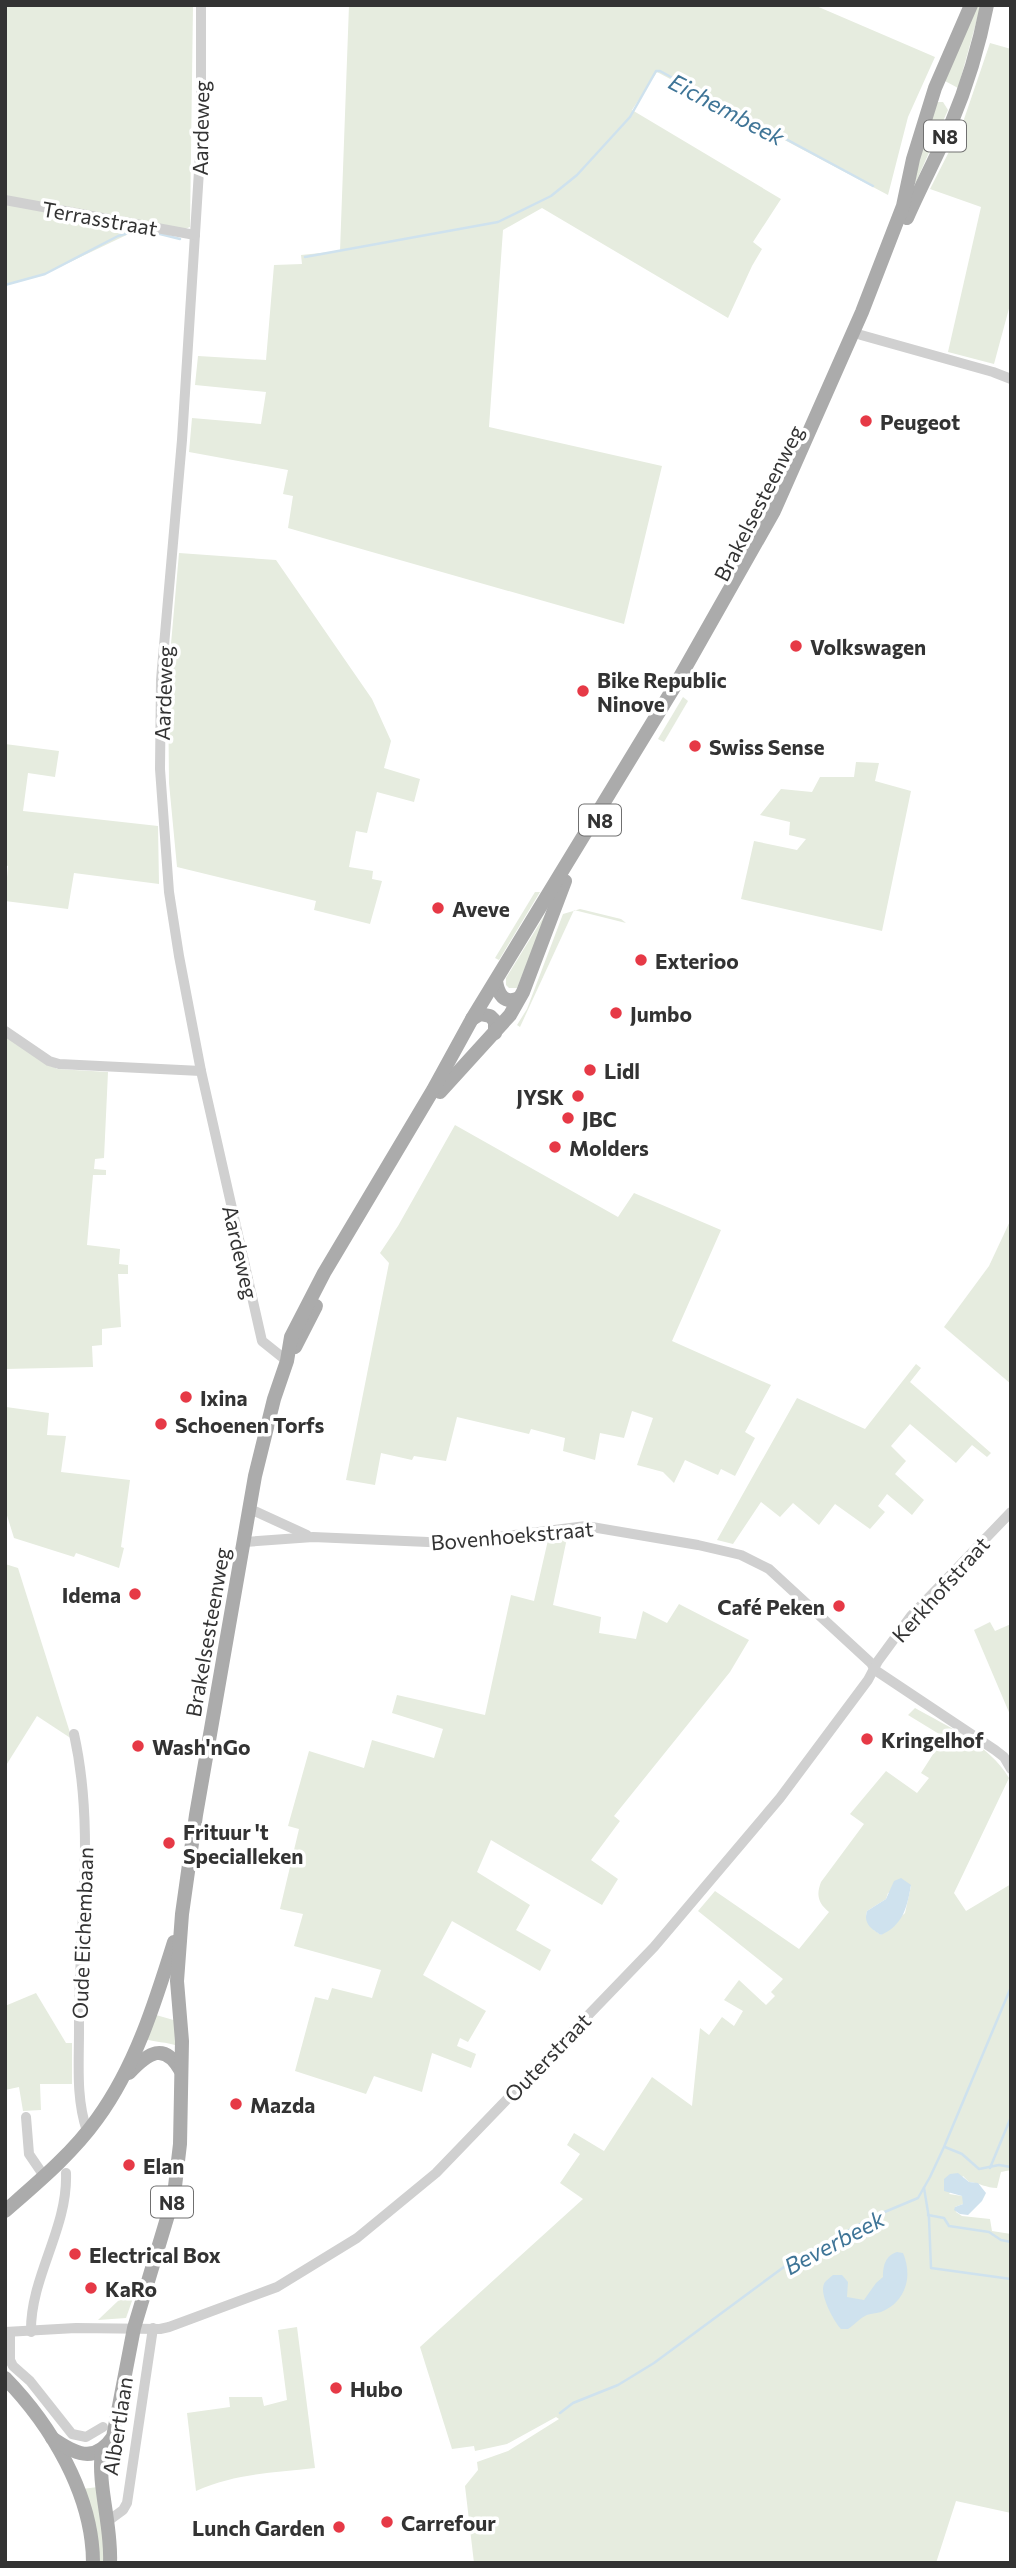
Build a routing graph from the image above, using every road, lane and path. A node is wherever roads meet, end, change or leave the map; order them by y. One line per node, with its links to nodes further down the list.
1 (201, 5): 7 (street, Aardeweg)
2 (971, 5): 4 (main road, Brakelsesteenweg / N8)
3 (987, 5): 5 (main road, Brakelsesteenweg / N8)
4 (935, 88): 5 (main road); 10 (main road, Brakelsesteenweg / N8)
5 (960, 99): 8 (main road, Brakelsesteenweg / N8)
6 (5, 200): 7 (street, Terrasstraat)
7 (195, 235): 15 (street, Aardeweg)
8 (861, 335): 9 (street); 11 (main road, Brakelsesteenweg / N8)
9 (1011, 379)
10 (496, 981): 11 (main road); 12 (main road, Brakelsesteenweg / N8)
11 (519, 998): 14 (main road, Brakelsesteenweg / N8)
12 (472, 1019): 14 (main road); 16 (main road, Brakelsesteenweg / N8)
13 (5, 1031): 15 (street)
14 (495, 1033): 16 (main road, Brakelsesteenweg / N8)
15 (201, 1071): 16 (street, Aardeweg)
16 (287, 1361): 17 (main road, Brakelsesteenweg / N8)
17 (250, 1509): 19 (street, Bovenhoekstraat); 20 (main road, Brakelsesteenweg / N8)
18 (1011, 1512): 21 (street, Kerkhofstraat)
19 (313, 1537): 20 (street, Bovenhoekstraat); 21 (street, Bovenhoekstraat)
20 (245, 1542): 25 (main road, Brakelsesteenweg / N8)
21 (875, 1670): 23 (street, Bovenhoekstraat); 34 (street, Outerstraat)
22 (74, 1734): 29 (street, Oude Eichembaan)
23 (1007, 1756): 24 (street)
24 (1011, 1769)
25 (182, 1914): 26 (main road, Brakelsesteenweg / N8); 27 (main road, Brakelsesteenweg / N8)
26 (181, 2071): 27 (main road); 33 (main road, Brakelsesteenweg / N8)
27 (119, 2084): 29 (main road, N8)
28 (26, 2116): 31 (street)
29 (87, 2131): 31 (main road, N8)
30 (66, 2173): 35 (street)
31 (44, 2176): 32 (main road, N8)
32 (5, 2211)
33 (134, 2328): 34 (street, Outerstraat); 35 (street); 40 (main road, Albertlaan / N8)
34 (153, 2328): 41 (street, Albertlaan)
35 (31, 2332): 36 (street)
36 (8, 2333): 38 (street, Albertlaan)
37 (5, 2378): 39 (main road, Albertlaan)
38 (103, 2427)
39 (52, 2438): 40 (main road, Albertlaan); 42 (main road, Albertlaan)
40 (102, 2449): 41 (main road, Albertlaan)
41 (108, 2521): 43 (main road, Albertlaan)
42 (93, 2563)
43 (110, 2563)

